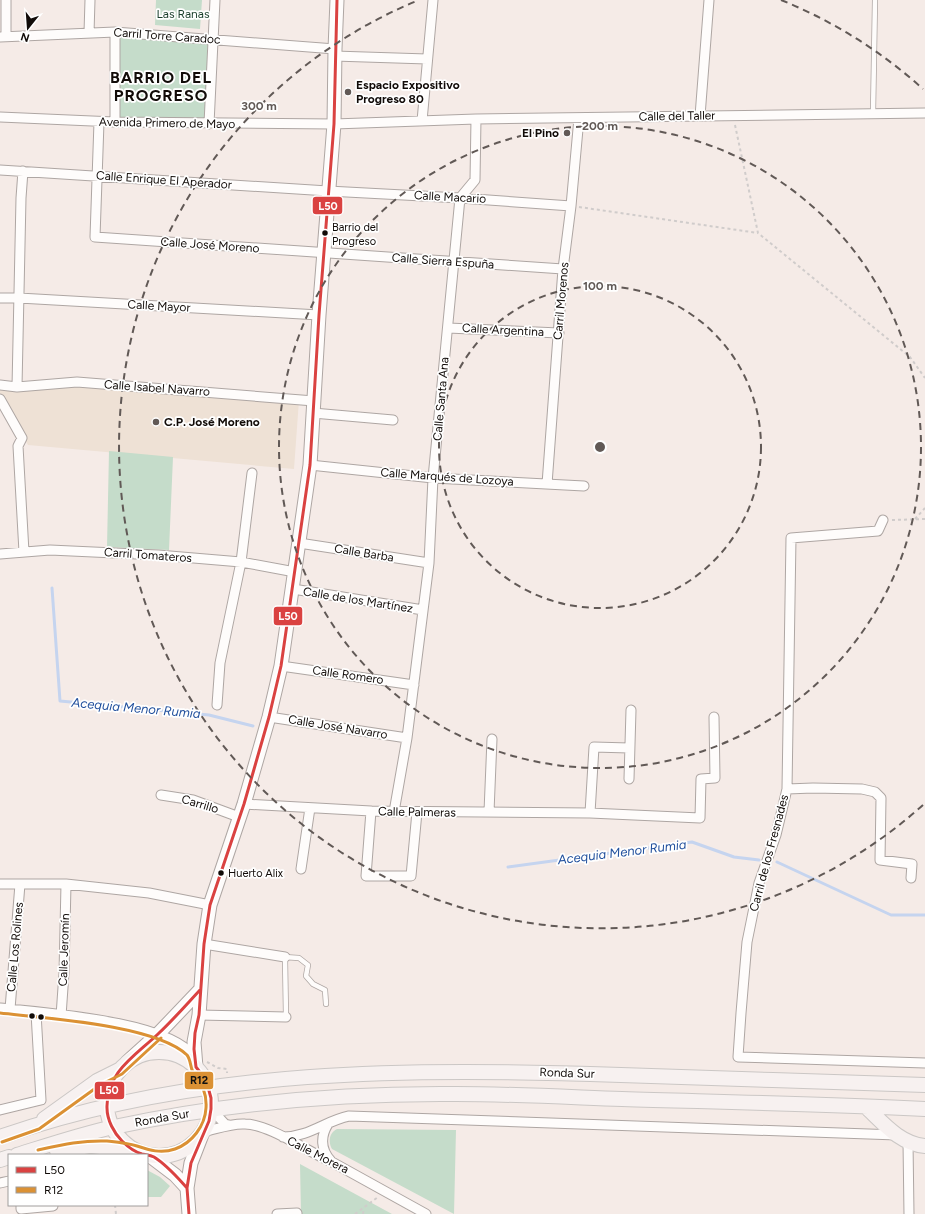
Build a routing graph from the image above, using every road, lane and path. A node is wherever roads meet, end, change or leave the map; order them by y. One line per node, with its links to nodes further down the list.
1 (6, 0): 10 (street)
2 (90, 0): 9 (street)
3 (215, 0): 11 (street)
4 (337, 0): 12 (main road)
5 (433, 0): 13 (street)
6 (709, 0): 17 (street)
7 (875, 0): 15 (lane)
8 (115, 32): 9 (street, Carril Torre Caradoc); 11 (street, Carril Torre Caradoc); 23 (street)
9 (89, 33): 10 (street, Carril Torre Caradoc)
10 (3, 37)
11 (212, 39): 12 (street, Carril Torre Caradoc); 24 (street)
12 (334, 53): 13 (street, Carril Torre Caradoc); 25 (main road)
13 (427, 59): 21 (street)
14 (925, 113): 15 (street, Calle del Taller)
15 (873, 114): 16 (street, Calle del Taller)
16 (735, 115): 17 (street, Calle del Taller); 32 (path)
17 (700, 116): 19 (street, Calle del Taller)
18 (0, 118): 22 (street, Avenida Primero de Mayo)
19 (579, 118): 20 (street, Calle del Taller); 31 (street, Carril Morenos)
20 (476, 119): 21 (street, Calle del Taller); 30 (street)
21 (422, 121): 25 (street, Calle del Taller)
22 (99, 122): 23 (street, Avenida Primero de Mayo); 28 (street)
23 (115, 122): 24 (street, Avenida Primero de Mayo)
24 (209, 124): 25 (street, Avenida Primero de Mayo)
25 (334, 124): 29 (main road)
26 (0, 170): 27 (street, Calle Enrique El Aperador)
27 (23, 171): 28 (street, Calle Enrique El Aperador); 37 (street)
28 (97, 176): 29 (street, Calle Enrique El Aperador); 33 (street, Calle José Moreno)
29 (328, 191): 30 (street, Calle Macario); 33 (main road)
30 (460, 198): 31 (street, Calle Macario); 34 (street, Calle Santa Ana)
31 (571, 206): 32 (path); 35 (street, Carril Morenos)
32 (758, 233): 41 (path)
33 (324, 253): 34 (street, Calle Sierra Espuña); 38 (main road)
34 (454, 259): 35 (street, Calle Sierra Espuña); 39 (street, Calle Santa Ana)
35 (563, 269): 40 (street, Carril Morenos)
36 (0, 298): 37 (street, Calle Mayor)
37 (19, 298): 38 (street, Calle Mayor); 43 (street)
38 (319, 315): 45 (main road)
39 (448, 328): 40 (street, Calle Argentina); 49 (street, Calle Santa Ana)
40 (558, 333): 50 (street, Carril Morenos)
41 (925, 378)
42 (0, 385): 43 (street, Calle Isabel Navarro)
43 (17, 387): 45 (street, Calle Isabel Navarro)
44 (0, 399): 57 (street)
45 (313, 407): 46 (street, Calle Isabel Navarro); 47 (main road)
46 (393, 420)
47 (310, 465): 49 (street, Calle Marqués de Lozoya); 56 (main road)
48 (252, 473): 59 (street)
49 (433, 478): 50 (street, Calle Marqués de Lozoya); 60 (street, Calle Santa Ana)
50 (547, 484): 51 (street, Calle Marqués de Lozoya)
51 (584, 486)
52 (925, 508): 53 (path)
53 (914, 519): 54 (path); 55 (path)
54 (925, 519)
55 (883, 520): 74 (street, Carril de los Fresnades)
56 (299, 543): 60 (street, Calle Barba); 61 (main road)
57 (24, 552): 58 (street, Carril Tomateros); 59 (street, Carril Tomateros)
58 (0, 554)
59 (241, 562): 61 (street, Carril Tomateros); 66 (street)
60 (429, 563): 63 (street, Calle Santa Ana)
61 (295, 572): 62 (main road)
62 (293, 589): 63 (street, Calle de los Martínez); 64 (main road)
63 (423, 610): 65 (street, Calle Santa Ana)
64 (281, 666): 65 (street, Calle Romero); 68 (main road)
65 (414, 685): 70 (street, Calle Santa Ana)
66 (217, 705)
67 (631, 710): 72 (street)
68 (269, 717): 70 (street, Calle José Navarro); 76 (main road)
69 (714, 717): 82 (street, Calle Palmeras)
70 (407, 738): 79 (street, Calle Santa Ana)
71 (492, 739): 81 (street)
72 (629, 748): 73 (street); 82 (street)
73 (629, 779)
74 (787, 789): 85 (street); 101 (street, Carril de los Fresnades)
75 (161, 795): 83 (street, Carrillo)
76 (244, 804): 77 (street, Calle Palmeras); 83 (main road)
77 (310, 808): 78 (street, Calle Palmeras); 84 (street)
78 (371, 811): 79 (street, Calle Palmeras); 80 (street)
79 (394, 812): 80 (street, Calle Palmeras)
80 (418, 812): 81 (street, Calle Palmeras)
81 (489, 812): 82 (street, Calle Palmeras)
82 (590, 813)
83 (239, 817): 89 (main road)
84 (301, 869)
85 (911, 878)
86 (0, 884): 87 (street)
87 (20, 884): 88 (street); 94 (street, Calle Los Rolines)
88 (66, 884): 89 (street); 96 (street, Calle Jeromín)
89 (210, 905): 90 (main road)
90 (204, 944): 91 (street); 92 (main road)
91 (284, 957): 93 (lane); 98 (lane)
92 (200, 990): 97 (main road); 99 (main road)
93 (326, 1004)
94 (5, 1009): 95 (street)
95 (36, 1013): 96 (street); 109 (street)
96 (61, 1016): 99 (street)
97 (198, 1016): 98 (street); 100 (main road)
98 (286, 1017)
99 (158, 1034): 100 (street); 102 (main road)
100 (195, 1062): 102 (main road, Ronda Sur); 104 (main road, Ronda Sur)
101 (925, 1063)
102 (123, 1066): 105 (main road, Ronda Sur); 111 (main road)
103 (925, 1085): 104 (main road, Ronda Sur)
104 (208, 1087): 105 (main road, Ronda Sur); 107 (main road, Ronda Sur)
105 (106, 1106): 111 (main road, Ronda Sur); 113 (main road, Ronda Sur)
106 (866, 1106): 107 (main road, Ronda Sur); 108 (main road, Ronda Sur); 117 (main road)
107 (211, 1109): 112 (street); 113 (main road, Ronda Sur); 114 (main road, Ronda Sur)
108 (925, 1109)
109 (0, 1110)
110 (328, 1124): 116 (street); 117 (street); 124 (street)
111 (36, 1125): 115 (main road, Ronda Sur)
112 (229, 1126): 114 (street, Calle Morera); 116 (street, Calle Morera)
113 (112, 1127): 119 (main road, Ronda Sur); 120 (main road, Ronda Sur)
114 (203, 1132): 123 (main road, Ronda Sur); 125 (main road)
115 (0, 1137)
116 (283, 1137): 124 (street, Calle Morera)
117 (902, 1139): 118 (main road); 136 (street)
118 (925, 1146)
119 (133, 1150): 121 (main road); 122 (main road, Ronda Sur)
120 (20, 1154)
121 (44, 1154)
122 (144, 1154)
123 (150, 1156): 125 (main road)
124 (332, 1162): 126 (street, Calle Morera)
125 (187, 1188): 130 (main road)
126 (386, 1192): 129 (path); 135 (street, Calle Morera)
127 (21, 1206): 128 (street)
128 (53, 1208)
129 (364, 1208): 133 (path); 134 (path)
130 (189, 1214)
131 (277, 1214): 132 (street)
132 (297, 1214)
133 (355, 1214)
134 (363, 1214)
135 (426, 1214)
136 (909, 1214)

